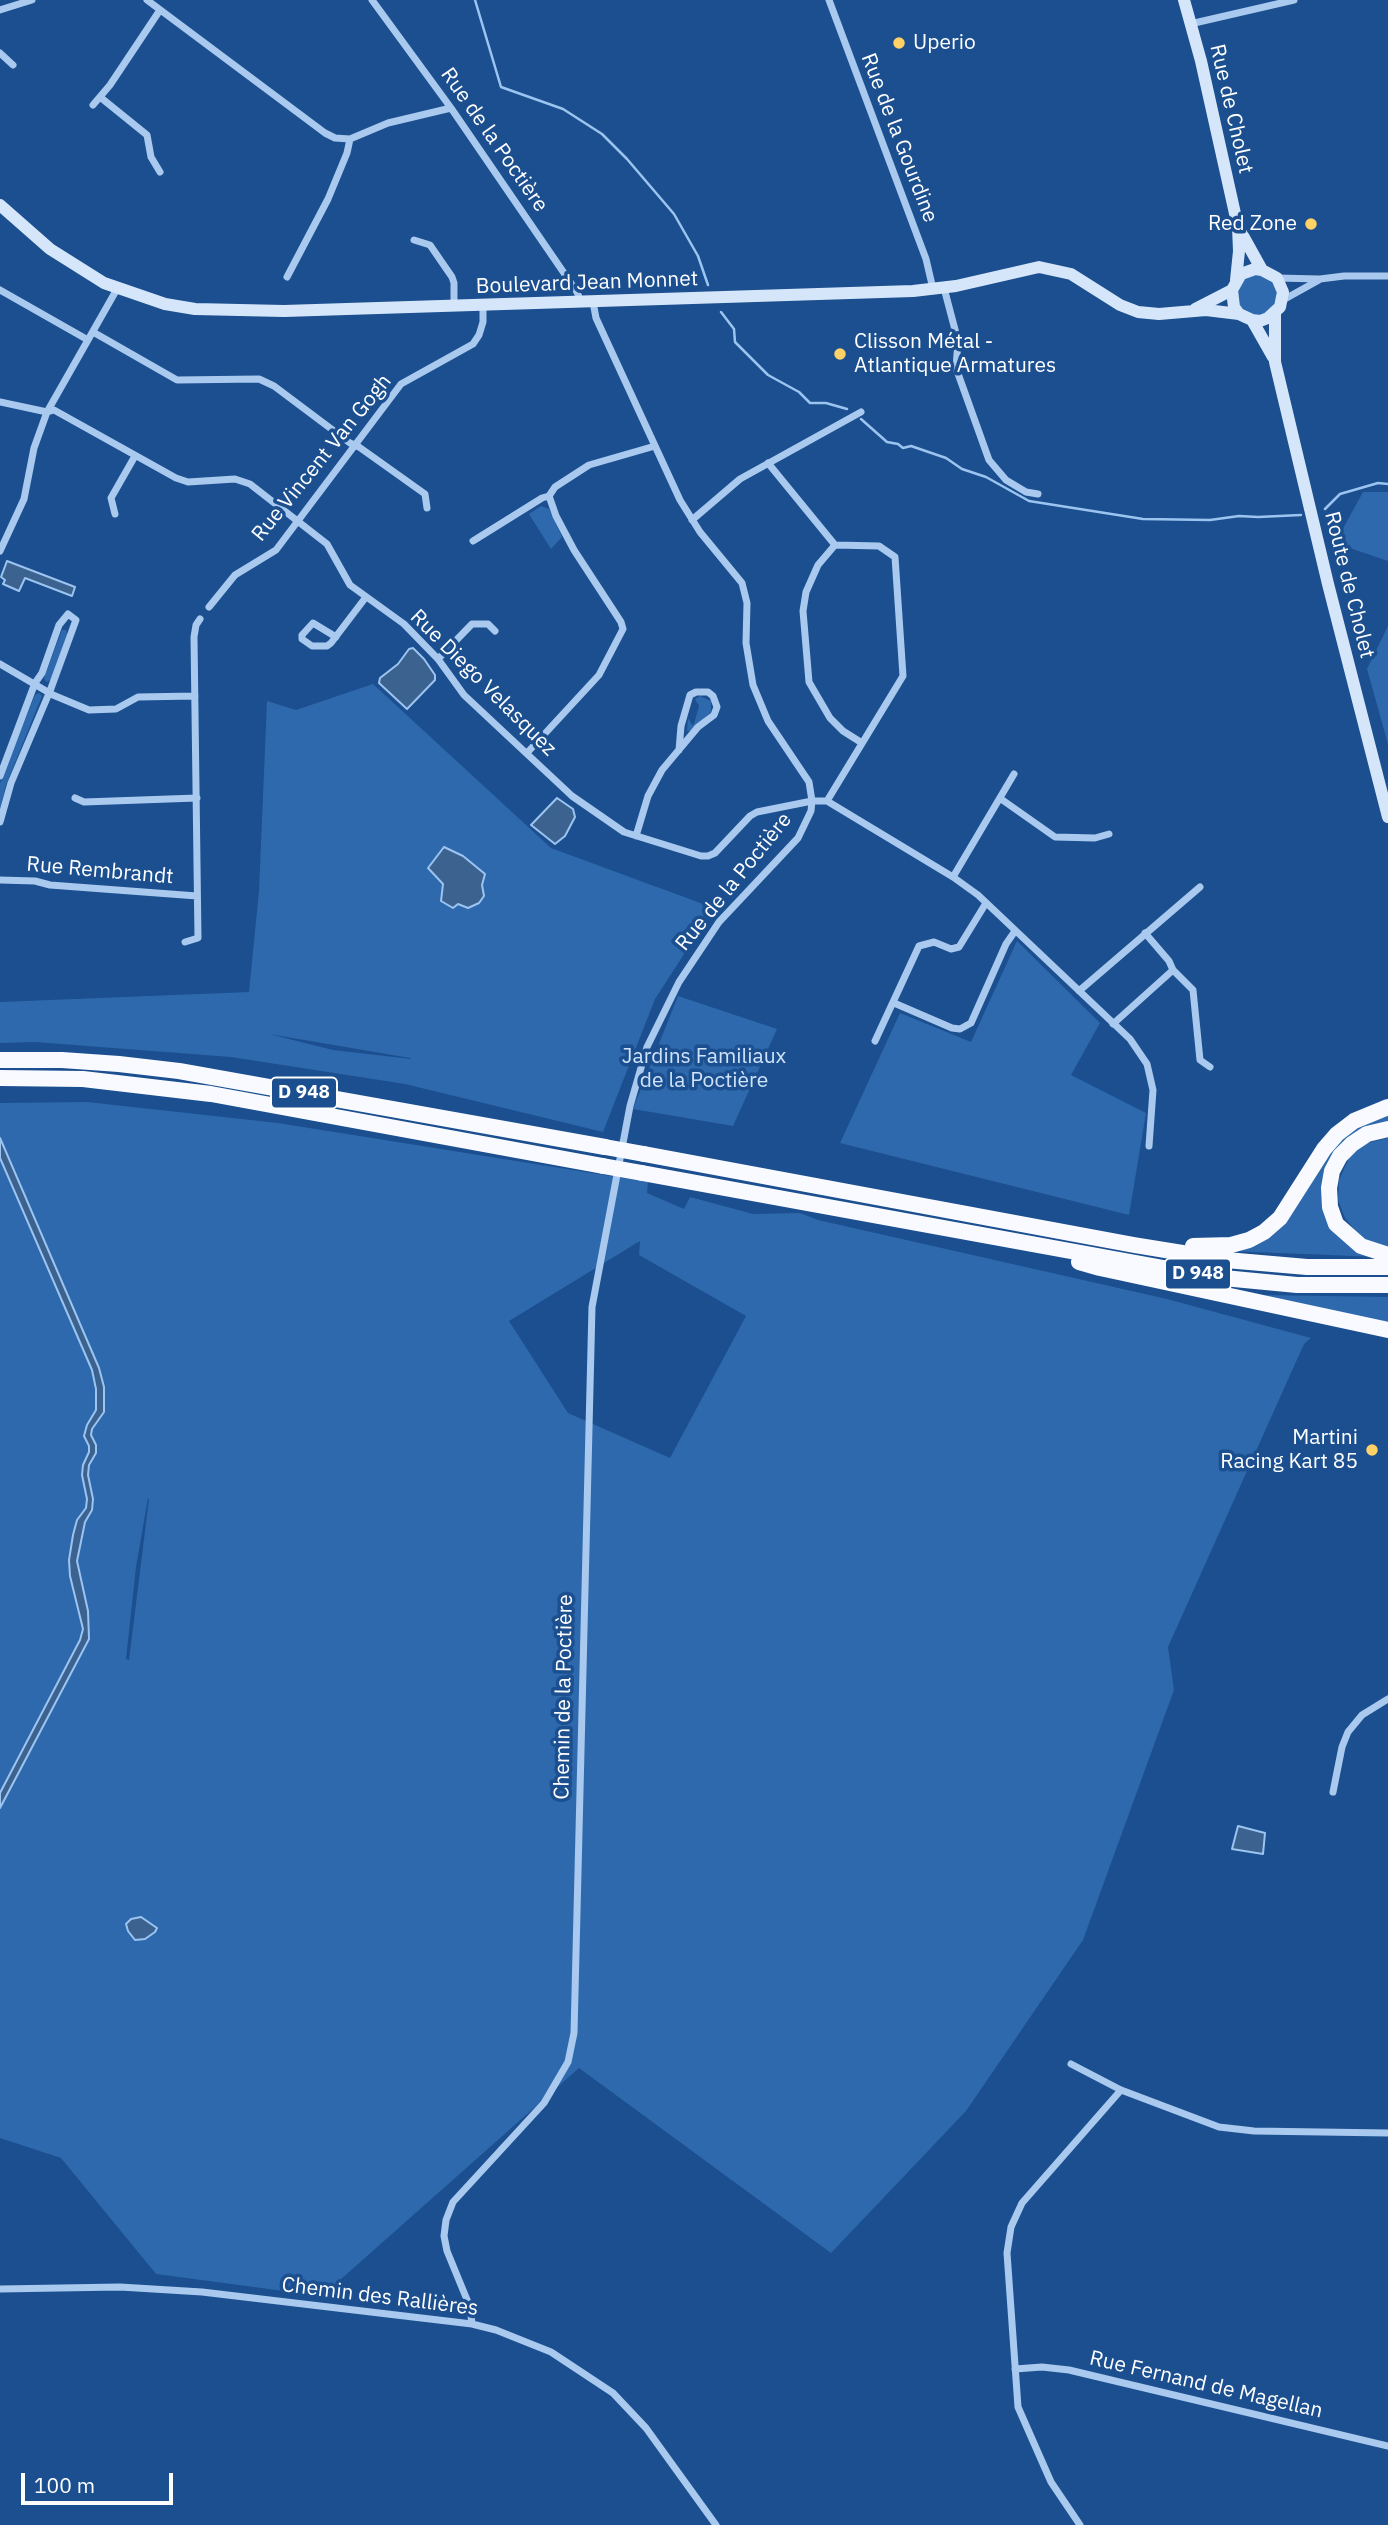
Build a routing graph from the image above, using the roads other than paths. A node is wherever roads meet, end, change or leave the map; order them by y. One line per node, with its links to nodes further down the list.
1 (32, 0): 7 (street)
2 (147, 0): 8 (street)
3 (372, 0): 14 (street, Rue de la Poctière)
4 (829, 0): 26 (street, Rue de la Gourdine)
5 (1184, 0): 9 (main road, Rue de Cholet)
6 (1294, 0): 9 (street)
7 (0, 10)
8 (160, 10): 12 (street); 15 (street)
9 (1190, 24): 18 (main road, Rue de Cholet)
10 (0, 53): 11 (street)
11 (13, 65)
12 (100, 97): 13 (street); 16 (street)
13 (93, 105)
14 (451, 108): 15 (street); 30 (street, Rue de la Poctière)
15 (350, 139): 22 (street)
16 (160, 172)
17 (0, 205): 27 (main road, Boulevard Jean Monnet)
18 (1238, 227): 20 (main road, Rue de Cholet); 25 (main road, Rue de Cholet)
19 (414, 240): 32 (street)
20 (1262, 270): 23 (main road); 25 (main road)
21 (1388, 276): 24 (street)
22 (287, 277)
23 (1277, 278): 24 (street); 29 (main road)
24 (1320, 279): 29 (street)
25 (1234, 285): 33 (main road); 34 (main road)
26 (939, 288): 30 (main road, Boulevard Jean Monnet); 33 (main road, Boulevard Jean Monnet); 47 (street, Rue de la Gourdine)
27 (117, 289): 32 (main road, Boulevard Jean Monnet); 37 (street)
28 (0, 290): 38 (street)
29 (1283, 300): 35 (main road)
30 (587, 302): 31 (main road, Boulevard Jean Monnet); 44 (street, Rue de la Poctière)
31 (483, 305): 32 (main road, Boulevard Jean Monnet); 43 (street, Rue Vincent Van Gogh)
32 (454, 306)
33 (1192, 310): 34 (main road)
34 (1239, 314): 36 (main road)
35 (1275, 314): 36 (main road); 39 (main road, Route de Cholet)
36 (1252, 320): 39 (main road, Route de Cholet)
37 (93, 332): 38 (street); 43 (street)
38 (88, 340): 41 (street)
39 (1275, 362): 76 (main road, Route de Cholet)
40 (0, 402): 41 (street, Rue Diego Velasquez)
41 (47, 412): 45 (street, Rue Diego Velasquez); 55 (street)
42 (861, 412): 46 (street)
43 (355, 445): 49 (street); 52 (street, Rue Vincent Van Gogh)
44 (655, 446): 48 (street); 51 (street, Rue de la Poctière)
45 (135, 456): 50 (street); 52 (street, Rue Diego Velasquez)
46 (768, 463): 51 (street); 54 (street)
47 (1038, 494)
48 (549, 496): 53 (street); 68 (street)
49 (427, 508)
50 (115, 514)
51 (692, 520): 74 (street, Rue de la Poctière)
52 (298, 521): 56 (street, Rue Diego Velasquez); 57 (street, Rue Vincent Van Gogh)
53 (473, 541)
54 (835, 545): 66 (street); 66 (street)
55 (0, 551)
56 (366, 597): 60 (street); 61 (street, Rue Diego Velasquez)
57 (209, 607)
58 (200, 619): 65 (street)
59 (495, 631): 61 (street)
60 (336, 637): 60 (street)
61 (438, 659): 68 (street, Rue Diego Velasquez)
62 (0, 664): 63 (street)
63 (36, 682): 64 (street); 64 (street); 70 (street)
64 (50, 691): 65 (street); 77 (street)
65 (195, 696): 72 (street)
66 (862, 743): 75 (street)
67 (678, 750): 67 (street); 79 (street)
68 (527, 753): 79 (street, Rue Diego Velasquez)
69 (1014, 774): 73 (street)
70 (0, 776)
71 (75, 798): 72 (street)
72 (197, 799): 83 (street)
73 (1001, 799): 78 (street); 80 (street)
74 (812, 801): 75 (street); 79 (street, Rue Diego Velasquez); 92 (street, Rue de la Poctière)
75 (827, 801): 80 (street)
76 (1388, 817)
77 (0, 822)
78 (1109, 834)
79 (636, 836)
80 (953, 877): 84 (street)
81 (0, 880): 83 (street, Rue Rembrandt)
82 (1200, 887): 86 (street)
83 (197, 896): 87 (street)
84 (986, 903): 85 (street); 90 (street)
85 (1015, 931): 89 (street); 90 (street)
86 (1145, 933): 88 (street); 89 (street)
87 (186, 942)
88 (1173, 970): 91 (street); 95 (street)
89 (1079, 991): 91 (street)
90 (894, 1003): 93 (street)
91 (1113, 1024): 99 (street)
92 (654, 1030): 112 (street, Chemin de la Poctière)
93 (876, 1041)
94 (0, 1060): 101 (highway, D 948, bridge)
95 (1210, 1067)
96 (0, 1079): 100 (highway, D 948, bridge)
97 (1388, 1107): 101 (highway)
98 (1388, 1129): 102 (highway)
99 (1149, 1146)
100 (1010, 1240): 104 (highway, D 948); 105 (highway)
101 (1134, 1245): 103 (highway, D 948)
102 (1388, 1255)
103 (1388, 1267)
104 (1388, 1286)
105 (1388, 1330)
106 (1388, 1699): 107 (street)
107 (1333, 1792)
108 (1071, 2064): 109 (street)
109 (1121, 2090): 110 (street); 113 (street)
110 (1388, 2133)
111 (0, 2289): 112 (street, Chemin des Rallières)
112 (472, 2324): 115 (street, Chemin des Rallières)
113 (1015, 2370): 114 (street, Rue Fernand de Magellan); 116 (street)
114 (1388, 2446)
115 (716, 2525)
116 (1080, 2525)

